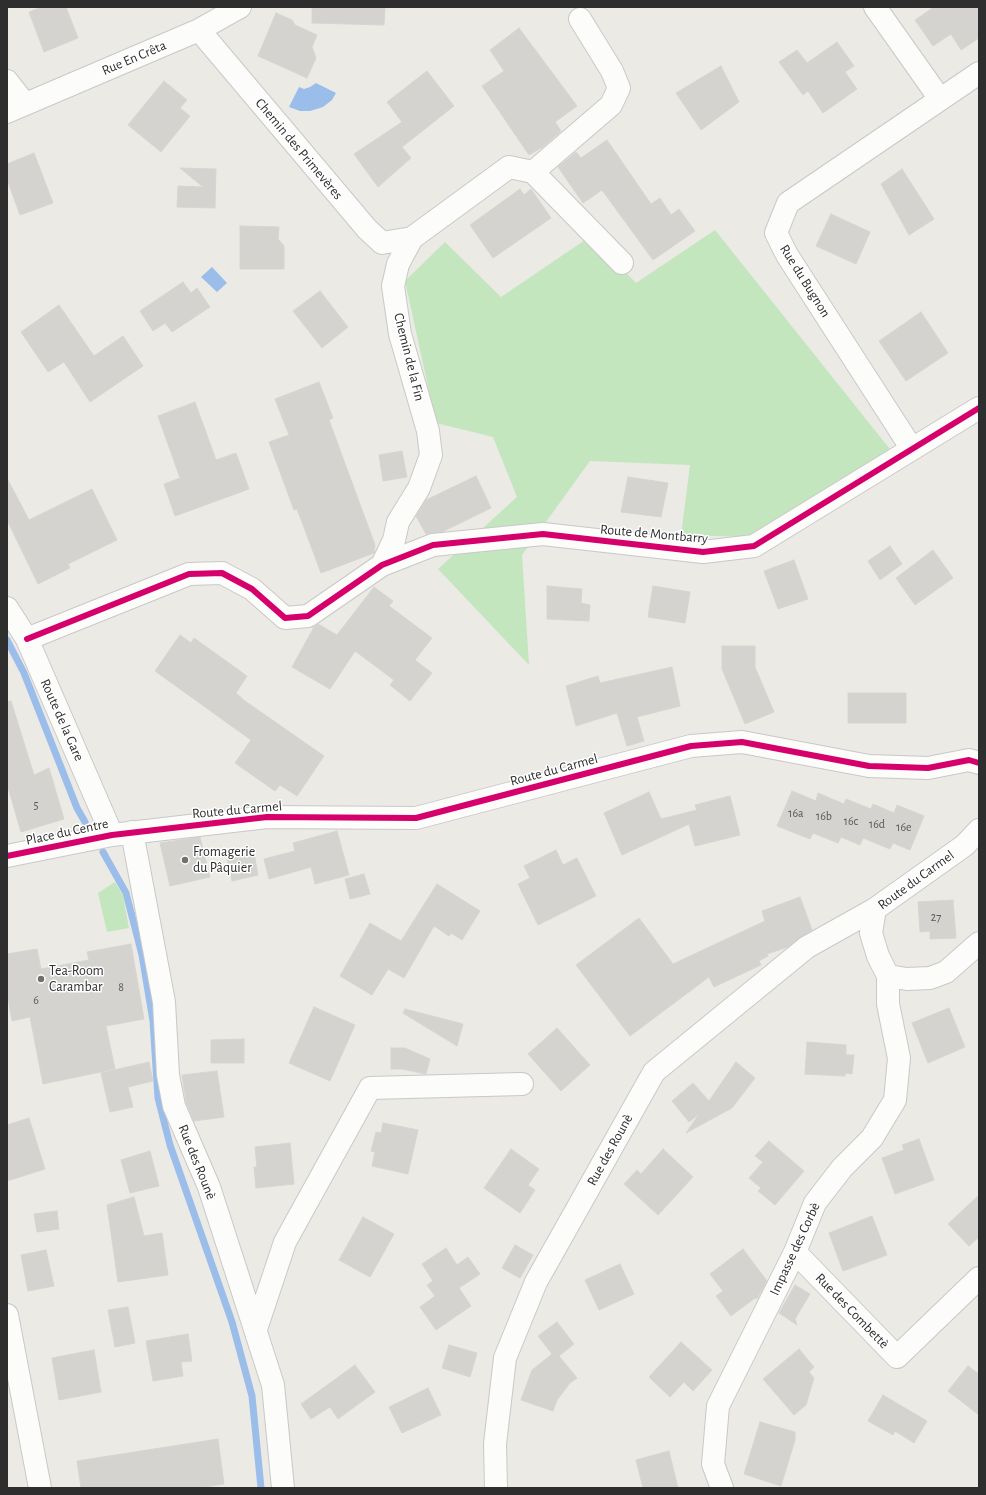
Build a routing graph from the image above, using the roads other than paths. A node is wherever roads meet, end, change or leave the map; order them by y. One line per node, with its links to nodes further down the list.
1 (240, 7): 4 (street, Rue En Crêta)
2 (875, 7): 7 (street)
3 (580, 19): 9 (street)
4 (199, 30): 8 (street, Rue En Crêta); 10 (street, Chemin des Primevères)
5 (979, 73): 7 (street, Rue du Bugnon)
6 (7, 81): 8 (street, Rue En Crêta)
7 (940, 99): 13 (street, Rue du Bugnon)
8 (16, 108)
9 (533, 172): 10 (street, Chemin de la Fin); 11 (street)
10 (412, 238): 14 (street, Chemin de la Fin)
11 (622, 263)
12 (979, 408): 13 (street, Route de Montbarry)
13 (912, 449): 14 (street, Route de Montbarry)
14 (382, 565): 16 (street, Route de Montbarry)
15 (7, 608): 16 (street, Route de la Gare)
16 (27, 639): 19 (street, Route de la Gare)
17 (979, 763): 19 (street, Route du Carmel)
18 (979, 830): 21 (street, Route du Carmel)
19 (122, 833): 20 (street, Place du Centre); 28 (street, Rue des Rounè)
20 (7, 856)
21 (874, 909): 23 (street, Route du Carmel); 31 (street, Rue des Rounè)
22 (979, 944): 23 (street)
23 (888, 976): 25 (street, Impasse des Corbè)
24 (522, 1084): 28 (street)
25 (795, 1252): 26 (street, Rue des Combettè); 32 (street, Impasse des Corbè)
26 (979, 1278)
27 (7, 1315): 29 (street)
28 (256, 1329): 30 (street, Rue des Rounè)
29 (40, 1488)
30 (283, 1488)
31 (496, 1488)
32 (722, 1488)

